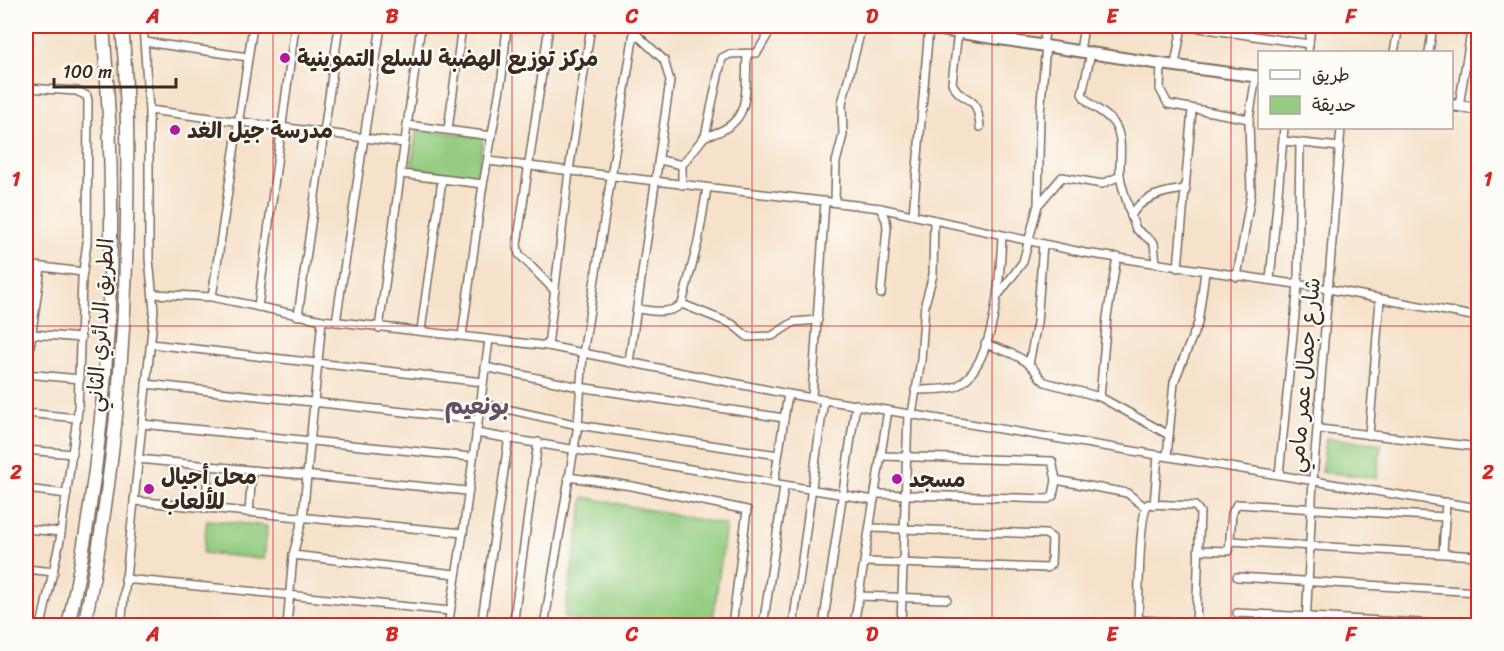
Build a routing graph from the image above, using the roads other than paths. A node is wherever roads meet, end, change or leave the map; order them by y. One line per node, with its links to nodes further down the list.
1 (103, 26): 219 (highway, الطريق الدائري الثاني)
2 (122, 26): 220 (highway, الطريق الدائري الثاني)
3 (143, 26): 29 (street)
4 (253, 26): 36 (street)
5 (295, 26): 52 (street)
6 (339, 26): 53 (street)
7 (381, 26): 56 (street)
8 (421, 26): 47 (street)
9 (462, 26): 49 (street)
10 (507, 26): 54 (street)
11 (549, 26): 64 (street)
12 (591, 26): 65 (street)
13 (777, 26): 35 (street)
14 (862, 26): 76 (street)
15 (916, 26): 24 (main road)
16 (1010, 26): 28 (street)
17 (1046, 26): 30 (street)
18 (1084, 26): 34 (street)
19 (1184, 26): 31 (street); 38 (street)
20 (1311, 26): 31 (street)
21 (1399, 26): 32 (street)
22 (1433, 26): 33 (street)
23 (1472, 26): 41 (street)
24 (932, 27): 27 (main road); 79 (street)
25 (634, 29): 61 (street); 67 (street)
26 (973, 30): 27 (main road); 28 (main road)
27 (958, 31): 48 (street)
28 (1008, 40): 30 (main road)
29 (145, 42): 36 (street); 44 (street)
30 (1045, 45): 34 (main road); 77 (street)
31 (1308, 48)
32 (1394, 51)
33 (1429, 51)
34 (1085, 52): 37 (main road); 68 (street)
35 (747, 56): 55 (street); 55 (street)
36 (248, 57): 46 (street)
37 (1161, 64): 38 (main road); 43 (street)
38 (1175, 65): 39 (main road)
39 (1258, 76): 45 (street)
40 (26, 88): 90 (street)
41 (1455, 105): 42 (main road)
42 (1479, 109)
43 (1192, 110): 45 (street); 74 (street)
44 (149, 111): 46 (street); 97 (street)
45 (1249, 119): 92 (street)
46 (240, 122): 52 (street); 100 (street)
47 (407, 125): 49 (street); 58 (street)
48 (980, 127)
49 (448, 129): 54 (street)
50 (1284, 129): 57 (street)
51 (1341, 129): 60 (street, شارع جمال عمر مامي)
52 (282, 130): 53 (street); 103 (street)
53 (323, 132): 56 (street); 105 (street)
54 (492, 136): 62 (street)
55 (705, 136): 63 (street)
56 (365, 138): 58 (street); 109 (street)
57 (1284, 141): 59 (street); 93 (street)
58 (404, 143): 66 (street)
59 (1300, 143): 60 (street); 94 (street)
60 (1340, 147): 95 (street, شارع جمال عمر مامي)
61 (660, 160): 63 (street); 70 (street)
62 (488, 161): 64 (street); 71 (street)
63 (681, 165): 72 (street)
64 (529, 166): 65 (street); 96 (street)
65 (569, 171): 67 (street); 96 (street)
66 (401, 174): 69 (street); 110 (street)
67 (610, 176): 70 (street); 119 (street)
68 (1120, 176): 77 (street); 80 (street)
69 (442, 180): 71 (street); 111 (street)
70 (656, 181): 72 (street); 104 (street)
71 (483, 184): 113 (street)
72 (682, 184): 73 (street)
73 (707, 188): 75 (street); 102 (street)
74 (1186, 189): 80 (street); 89 (street)
75 (825, 201): 76 (street); 108 (street)
76 (835, 202): 78 (street)
77 (1038, 205): 83 (street)
78 (880, 208): 79 (street); 98 (street)
79 (913, 215): 81 (street)
80 (1131, 216): 86 (street)
81 (934, 220): 82 (street); 129 (street)
82 (1002, 236): 83 (street); 99 (street)
83 (1031, 242): 84 (street); 99 (street)
84 (1043, 244): 85 (street); 122 (street)
85 (1117, 257): 86 (street); 132 (street)
86 (1156, 264): 89 (street)
87 (26, 265): 88 (street)
88 (41, 267): 90 (street); 112 (street)
89 (1178, 268): 91 (street)
90 (83, 272): 114 (street)
91 (1204, 272): 92 (street); 147 (street)
92 (1237, 277): 93 (street)
93 (1270, 280): 94 (street)
94 (1298, 284): 95 (street); 165 (street)
95 (1329, 289): 101 (street); 145 (street, شارع جمال عمر مامي)
96 (555, 291): 118 (street)
97 (154, 294): 100 (street); 116 (street)
98 (881, 294)
99 (999, 294): 117 (street)
100 (212, 297): 103 (street)
101 (1380, 300): 106 (street); 148 (street)
102 (682, 304): 104 (street); 108 (street)
103 (258, 307): 105 (street)
104 (638, 309): 120 (street)
105 (298, 316): 107 (street)
106 (1479, 317)
107 (322, 320): 109 (street); 121 (street)
108 (818, 320): 131 (street)
109 (336, 322): 110 (street)
110 (379, 328): 111 (street)
111 (421, 330): 113 (street)
112 (32, 334): 114 (street); 124 (street)
113 (462, 336): 115 (street)
114 (81, 339): 125 (street)
115 (489, 340): 118 (street); 123 (street)
116 (150, 344): 121 (street); 127 (street)
117 (985, 344): 122 (street); 129 (street)
118 (548, 346): 119 (street)
119 (583, 354): 120 (street); 128 (street)
120 (629, 362): 130 (street)
121 (317, 363): 126 (street); 134 (street)
122 (1029, 364): 132 (street)
123 (485, 368): 126 (street); 128 (street)
124 (26, 374): 125 (street)
125 (80, 379): 140 (street)
126 (483, 382): 135 (street)
127 (146, 384): 134 (street); 143 (street)
128 (579, 387): 141 (street); 144 (street)
129 (915, 390): 139 (street)
130 (788, 394): 131 (street); 141 (street)
131 (812, 397): 133 (street)
132 (1100, 397): 147 (street)
133 (824, 399): 136 (street); 173 (street)
134 (313, 402): 142 (street); 150 (street)
135 (480, 404): 142 (street); 144 (street)
136 (856, 404): 137 (street); 176 (street)
137 (888, 410): 139 (street); 158 (street)
138 (26, 413): 140 (street)
139 (910, 414): 157 (street); 161 (street)
140 (77, 418): 155 (street)
141 (784, 418): 156 (street)
142 (478, 420): 146 (street)
143 (142, 424): 150 (street); 162 (street)
144 (578, 425): 154 (street); 156 (street)
145 (1318, 429): 148 (street); 168 (street, شارع جمال عمر مامي)
146 (476, 433): 149 (street); 160 (street)
147 (1169, 435): 159 (street)
148 (1369, 435): 152 (street)
149 (509, 437): 151 (street); 224 (street)
150 (309, 441): 160 (street); 166 (street)
151 (538, 442): 154 (street); 225 (street)
152 (1479, 447)
153 (26, 450): 155 (street)
154 (573, 450): 167 (street); 170 (street)
155 (73, 454): 175 (street)
156 (778, 455): 170 (street)
157 (1158, 455): 159 (street); 181 (street)
158 (882, 456): 161 (street); 178 (street)
159 (1167, 456): 165 (street)
160 (471, 457): 174 (street)
161 (907, 458): 169 (street); 177 (street)
162 (138, 459): 163 (street); 179 (street)
163 (208, 467): 164 (street); 184 (street)
164 (252, 471): 166 (street); 186 (street)
165 (1279, 475): 168 (street)
166 (305, 477): 174 (street); 187 (street)
167 (568, 477): 226 (street); 227 (street)
168 (1313, 479): 180 (street); 185 (street, شارع جمال عمر مامي)
169 (1056, 480): 177 (street); 182 (street)
170 (774, 483): 171 (street)
171 (784, 487): 173 (street); 228 (street)
172 (26, 489): 175 (street)
173 (813, 491): 176 (street); 229 (street)
174 (467, 492): 193 (street)
175 (67, 494): 192 (street)
176 (843, 495): 178 (street); 230 (street)
177 (906, 496): 178 (street); 191 (street)
178 (875, 497): 189 (street)
179 (135, 501): 184 (street); 206 (street)
180 (1446, 502): 183 (street); 188 (street)
181 (1154, 505): 182 (street); 196 (street)
182 (1145, 507): 216 (street)
183 (1479, 508)
184 (206, 509): 186 (street)
185 (1312, 510): 188 (street); 194 (street); 195 (street, شارع جمال عمر مامي)
186 (249, 513): 187 (street)
187 (303, 517): 193 (street); 198 (street)
188 (1445, 517): 197 (street)
189 (871, 528): 191 (street); 200 (street)
190 (26, 529): 192 (street)
191 (904, 529): 201 (street); 201 (street)
192 (61, 532): 203 (street)
193 (464, 533): 204 (street)
194 (1231, 541): 195 (street); 196 (street)
195 (1310, 546): 197 (street); 207 (street, شارع جمال عمر مامي)
196 (1198, 550): 217 (street)
197 (1443, 553): 199 (street)
198 (292, 555): 204 (street); 209 (street)
199 (1479, 556)
200 (865, 562): 201 (street); 210 (street)
201 (903, 562): 211 (street)
202 (26, 569): 203 (street)
203 (54, 572): 218 (street)
204 (456, 574): 213 (street)
205 (1237, 577): 207 (street)
206 (125, 579): 209 (street); 221 (street)
207 (1308, 580): 208 (street); 215 (street, شارع جمال عمر مامي)
208 (1479, 592)
209 (288, 596): 213 (street); 222 (street)
210 (859, 596): 211 (street); 231 (street)
211 (902, 597): 212 (street); 232 (street)
212 (947, 599)
213 (450, 611): 223 (street)
214 (1237, 613): 215 (street)
215 (1307, 614): 233 (street, شارع جمال عمر مامي); 234 (street)
216 (1138, 623): 217 (street)
217 (1196, 624)
218 (40, 626)
219 (68, 626)
220 (84, 626)
221 (121, 626)
222 (286, 626)
223 (448, 626)
224 (481, 626)
225 (513, 626)
226 (544, 626)
227 (732, 626)
228 (763, 626)
229 (793, 626)
230 (823, 626)
231 (855, 626)
232 (901, 626)
233 (1306, 626)
234 (1475, 626)

